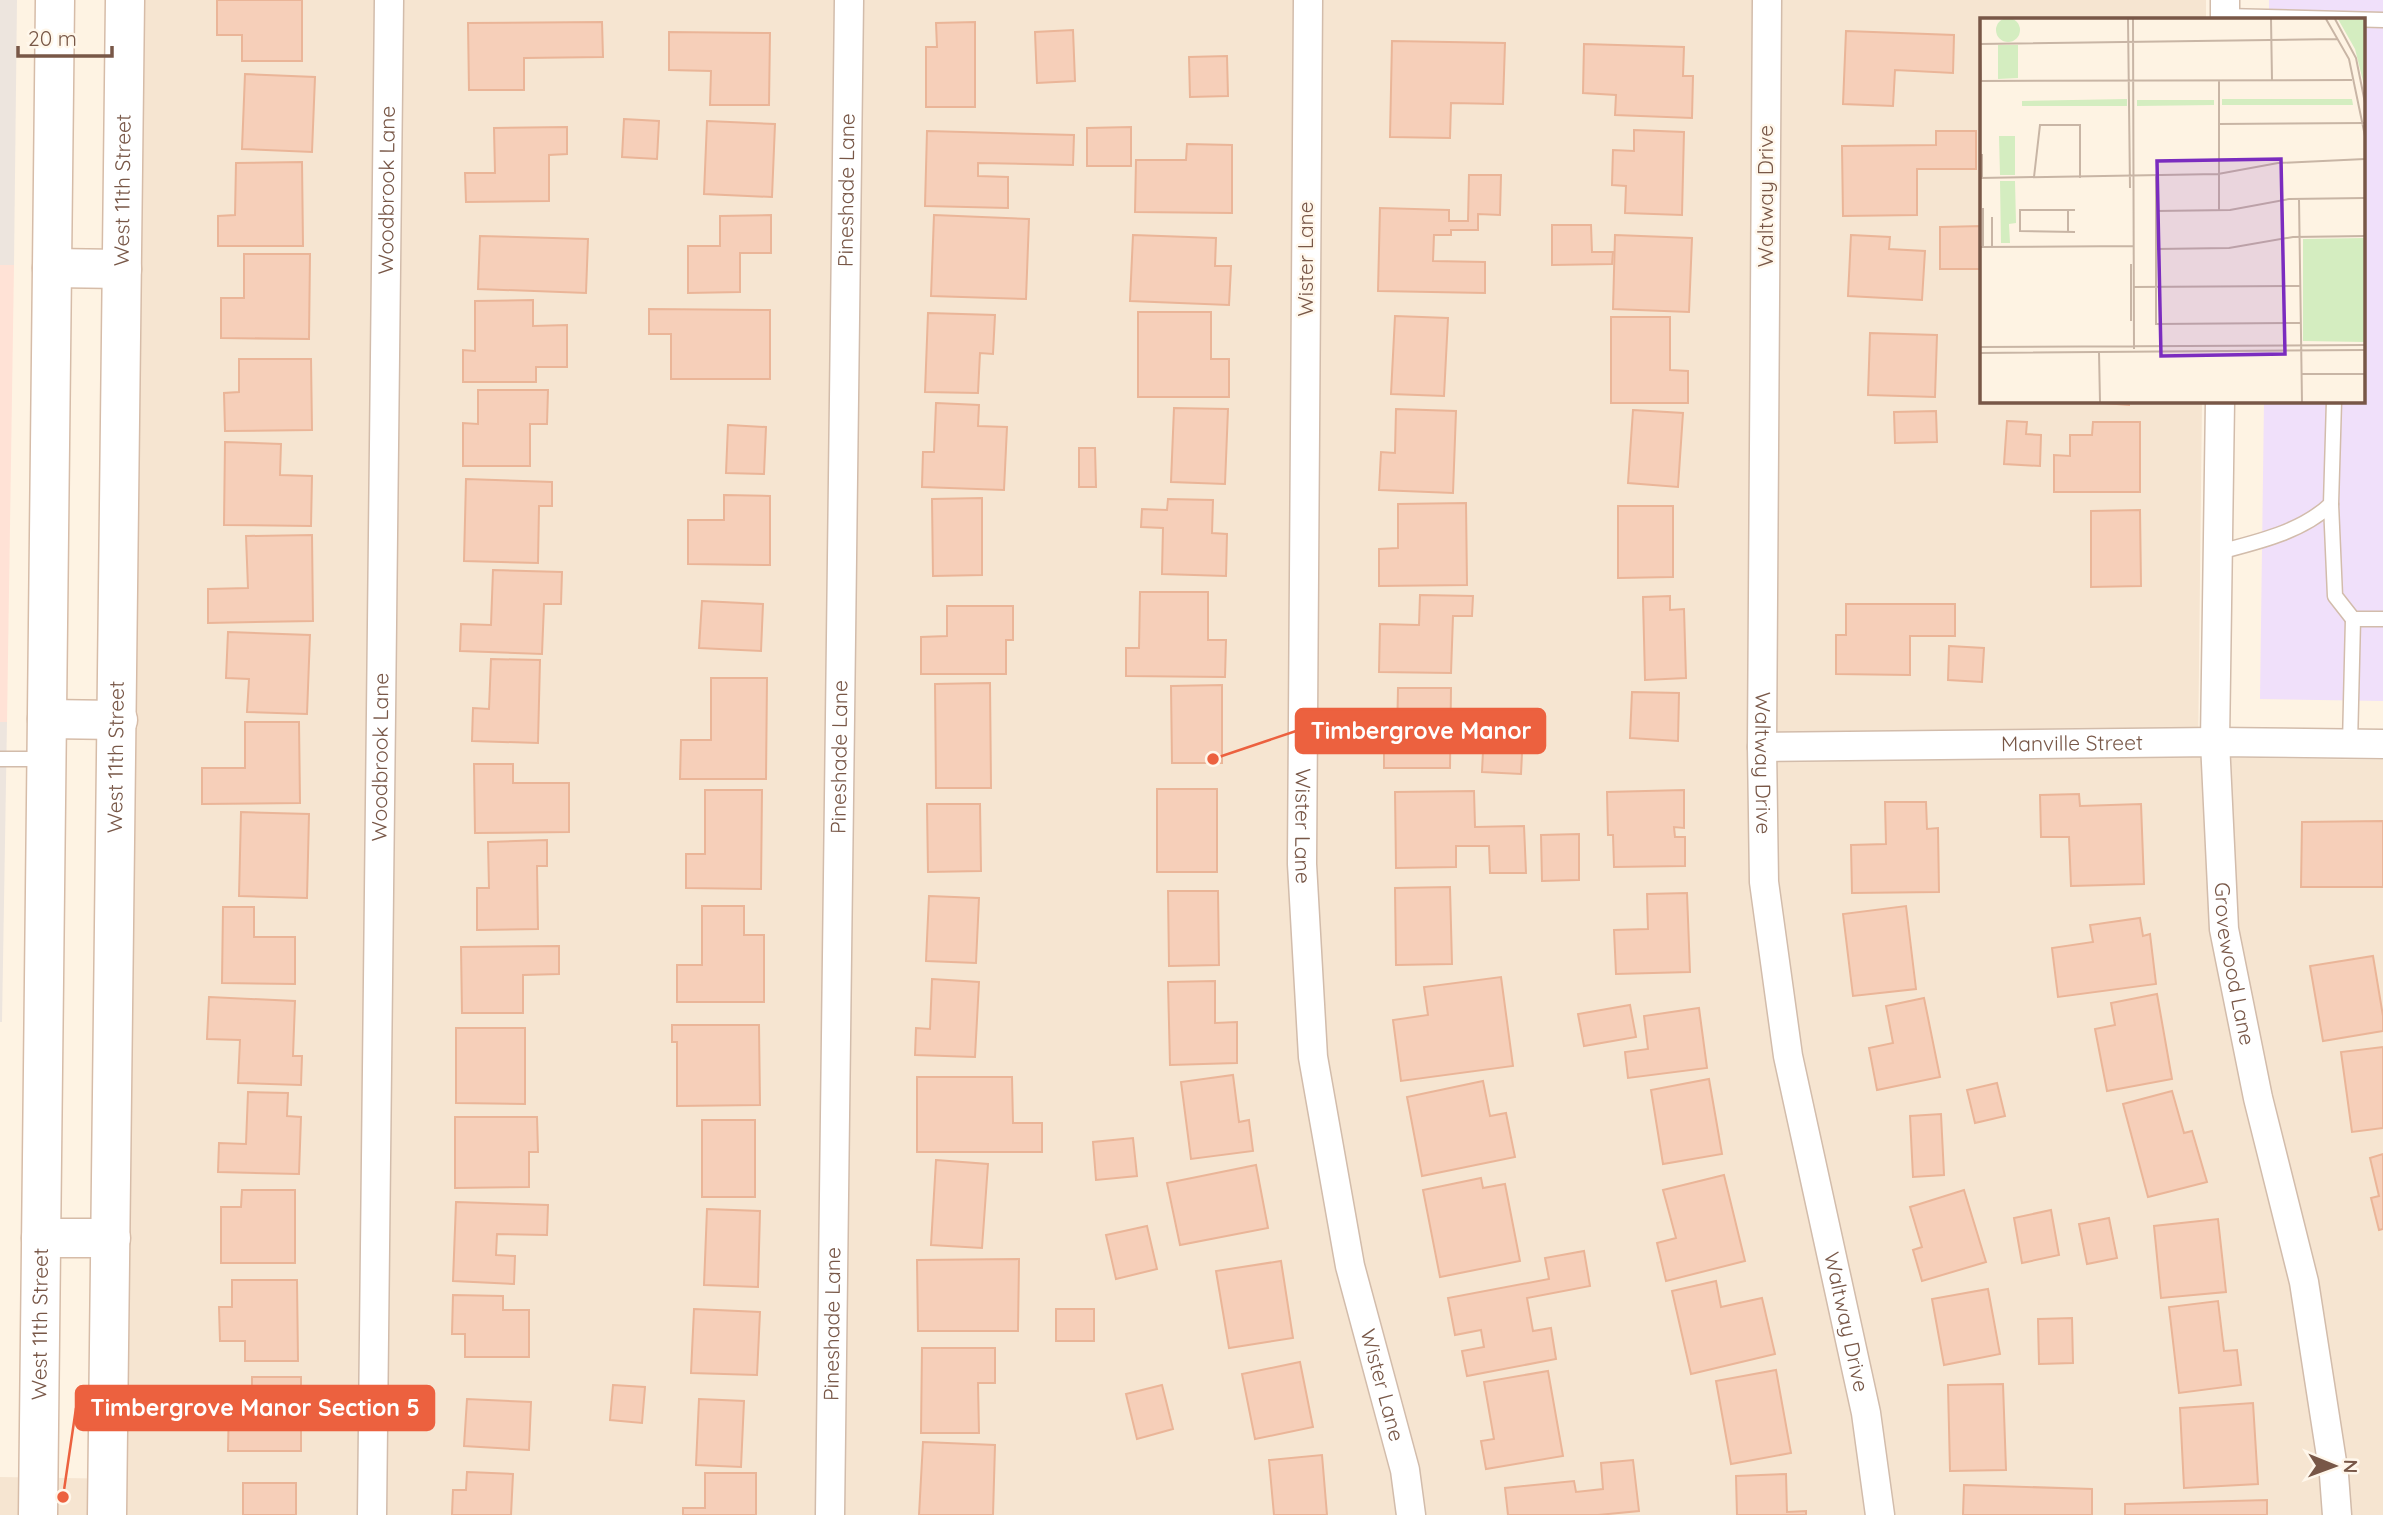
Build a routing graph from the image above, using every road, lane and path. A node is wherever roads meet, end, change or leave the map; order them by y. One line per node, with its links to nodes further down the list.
1 (55, 0): 9 (main road, West 11th Street)
2 (125, 0): 10 (main road, West 11th Street)
3 (389, 0): 29 (street, Woodbrook Lane)
4 (849, 0): 30 (street, Pineshade Lane)
5 (1308, 0): 31 (street, Wister Lane)
6 (1767, 0): 22 (street, Waltway Drive)
7 (2225, 12): 8 (lane)
8 (2344, 18)
9 (52, 268): 10 (main road); 17 (main road, West 11th Street)
10 (122, 269): 18 (main road, West 11th Street)
11 (2220, 402): 14 (street, Grovewood Lane)
12 (2334, 402): 13 (lane)
13 (2331, 504): 14 (lane); 15 (lane)
14 (2219, 552): 19 (street, Grovewood Lane)
15 (2353, 619): 16 (lane); 20 (lane)
16 (2383, 619)
17 (47, 719): 18 (main road); 24 (main road, West 11th Street)
18 (118, 720): 26 (main road, West 11th Street)
19 (2215, 742): 20 (street, Manville Street); 22 (street, Manville Street); 33 (street, Grovewood Lane)
20 (2350, 744): 21 (street, Manville Street)
21 (2383, 744)
22 (1762, 747): 32 (street, Waltway Drive)
23 (0, 759): 24 (lane)
24 (47, 759): 25 (main road, West 11th Street)
25 (41, 1238): 26 (main road); 27 (main road, West 11th Street)
26 (111, 1238): 28 (main road, West 11th Street)
27 (38, 1515)
28 (107, 1515)
29 (372, 1515)
30 (830, 1515)
31 (1410, 1515)
32 (1880, 1515)
33 (2337, 1515)

